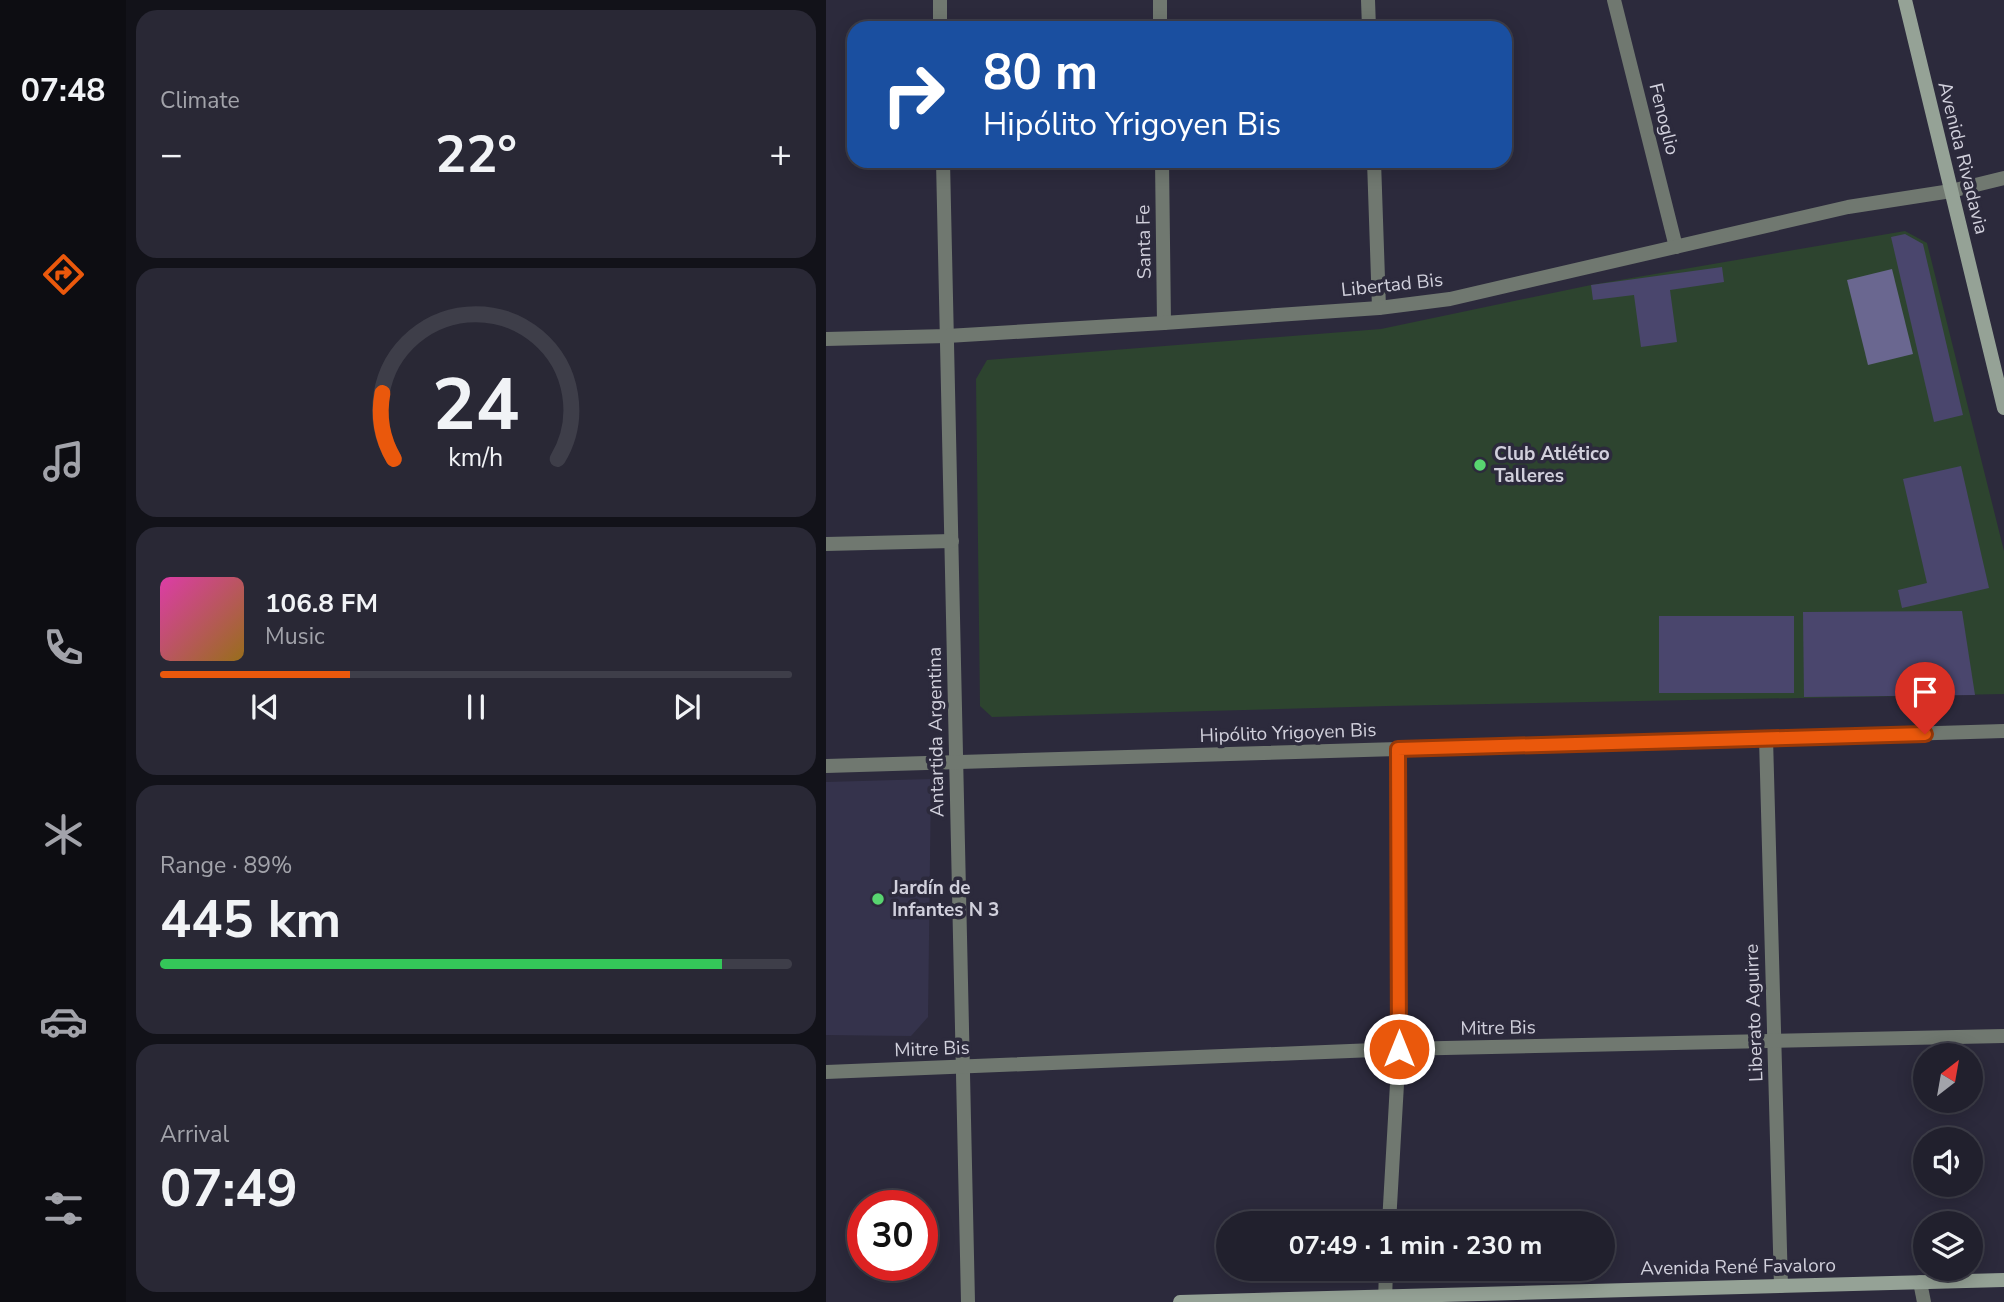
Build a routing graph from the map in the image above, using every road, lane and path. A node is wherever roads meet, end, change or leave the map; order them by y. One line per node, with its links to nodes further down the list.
1 (940, 0): 6 (street)
2 (1160, 0): 7 (street)
3 (1368, 0): 8 (street)
4 (1614, 0): 14 (street, Fenoglio)
5 (1905, 0): 13 (main road, Avenida Rivadavia)
6 (940, 21)
7 (1160, 21)
8 (1369, 21)
9 (943, 168): 17 (street, Antartida Argentina)
10 (1162, 168): 16 (street, Santa Fe)
11 (1374, 168): 15 (street)
12 (2004, 178): 13 (street, Libertad Bis)
13 (1951, 191): 14 (street, Libertad Bis); 19 (main road, Avenida Rivadavia)
14 (1676, 247): 15 (street, Libertad Bis)
15 (1379, 307): 16 (street, Libertad Bis)
16 (1164, 323): 17 (street, Libertad Bis)
17 (947, 336): 18 (street, Libertad Bis); 20 (street, Antartida Argentina)
18 (826, 339)
19 (2004, 408)
20 (951, 541): 21 (street); 25 (street, Antartida Argentina)
21 (826, 544)
22 (2004, 731): 23 (street, Hipólito Yrigoyen Bis)
23 (1766, 738): 24 (street, Hipólito Yrigoyen Bis); 28 (street, Liberato Aguirre)
24 (1398, 749): 25 (street, Hipólito Yrigoyen Bis); 29 (street)
25 (956, 762): 26 (street, Hipólito Yrigoyen Bis); 30 (street, Antartida Argentina)
26 (826, 766)
27 (2004, 1035): 28 (street, Mitre Bis)
28 (1774, 1041): 29 (street, Mitre Bis); 36 (street, Liberato Aguirre)
29 (1399, 1049): 30 (street, Mitre Bis); 32 (street)
30 (963, 1067): 31 (street, Mitre Bis); 39 (street, Antartida Argentina)
31 (826, 1072)
32 (1390, 1211)
33 (2004, 1280): 35 (main road, Avenida René Favaloro)
34 (1386, 1281): 38 (street)
35 (1920, 1282): 36 (main road, Avenida René Favaloro); 41 (street)
36 (1782, 1286): 37 (main road, Avenida René Favaloro)
37 (1635, 1296): 38 (main road, Avenida René Favaloro)
38 (1385, 1299): 40 (main road, Avenida René Favaloro)
39 (968, 1302)
40 (1180, 1302)
41 (1924, 1302)

